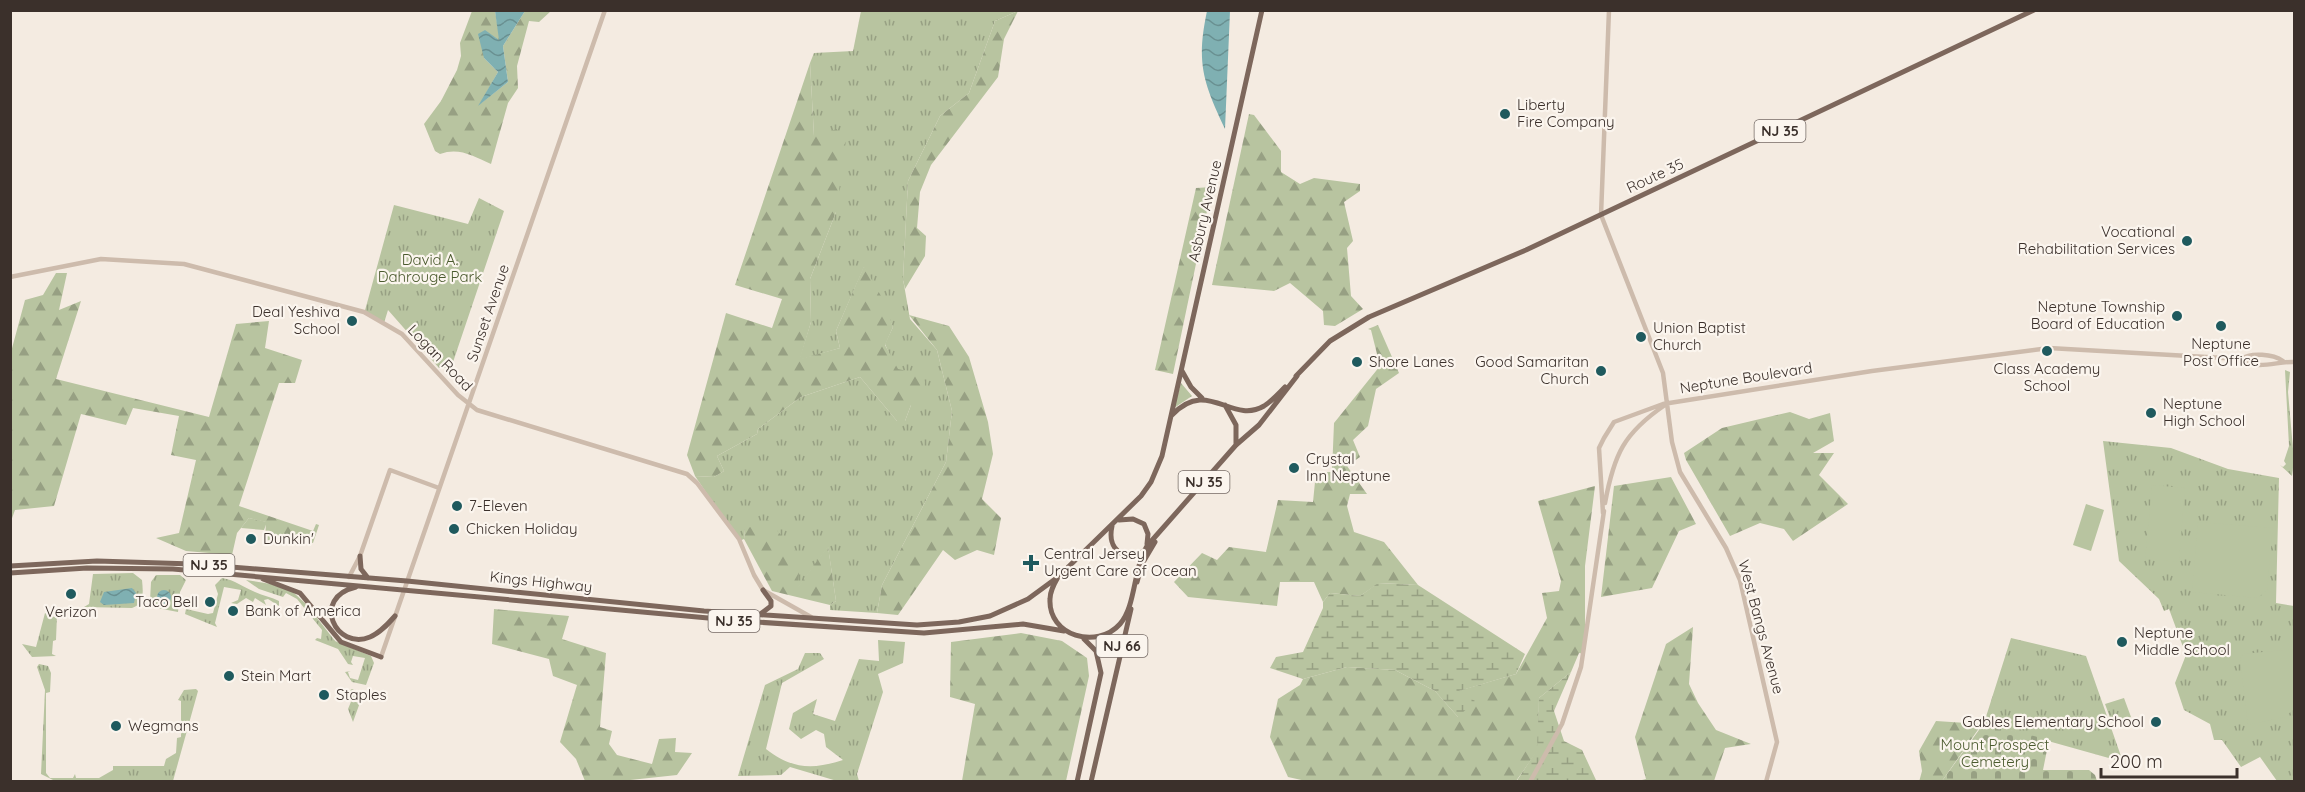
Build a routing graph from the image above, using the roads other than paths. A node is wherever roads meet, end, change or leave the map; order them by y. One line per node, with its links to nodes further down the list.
1 (605, 10): 12 (street, Sunset Avenue)
2 (1262, 10): 8 (main road, Asbury Avenue)
3 (1609, 10): 5 (street)
4 (2034, 10): 5 (main road, Route 35 / NJ 35)
5 (1601, 215): 9 (main road, Route 35 / NJ 35); 11 (street, West Bangs Avenue)
6 (10, 277): 12 (street, Logan Road)
7 (2295, 362): 11 (street, Neptune Boulevard)
8 (1182, 371): 10 (main road); 14 (main road, Asbury Avenue)
9 (1297, 375): 13 (main road, NJ 35); 15 (main road, NJ 35)
10 (1202, 398): 13 (main road, NJ 35); 14 (main road)
11 (1668, 403): 17 (street, Neptune Boulevard); 17 (street); 42 (street, West Bangs Avenue)
12 (468, 405): 16 (street, Sunset Avenue); 32 (street, Logan Road)
13 (1225, 405): 15 (main road)
14 (1171, 417): 19 (main road, NJ 35)
15 (1236, 445): 18 (main road, NJ 35)
16 (439, 488): 22 (street); 29 (street, Sunset Avenue)
17 (1603, 513): 41 (street, Neptune Boulevard)
18 (1171, 518): 21 (main road, NJ 35); 40 (main road, NJ 66)
19 (1118, 520): 20 (main road, NJ 35); 21 (main road)
20 (1112, 526): 21 (main road); 27 (main road, NJ 35)
21 (1145, 549): 37 (main road, NJ 35)
22 (360, 556): 26 (street); 28 (main road)
23 (10, 566): 26 (main road, Kings Highway / NJ 35)
24 (10, 573): 25 (main road, Kings Highway / NJ 35)
25 (252, 576): 30 (main road, Kings Highway / NJ 35); 38 (main road)
26 (349, 577): 28 (main road, Kings Highway / NJ 35)
27 (1058, 577): 35 (main road, Kings Highway / NJ 35); 36 (main road)
28 (368, 578): 29 (main road, Kings Highway / NJ 35)
29 (407, 581): 31 (street, Sunset Avenue); 34 (main road, Kings Highway / NJ 35)
30 (360, 586): 31 (main road, Kings Highway / NJ 35); 33 (main road)
31 (404, 590): 33 (street, Sunset Avenue); 36 (main road, Kings Highway / NJ 35)
32 (763, 590): 34 (main road); 35 (street)
33 (395, 616): 38 (street, Sunset Avenue)
34 (757, 616): 35 (main road, Kings Highway / NJ 35)
35 (818, 620)
36 (1064, 631): 37 (main road, NJ 35)
37 (1084, 639): 39 (main road, NJ 66)
38 (381, 657)
39 (1077, 782)
40 (1091, 782)
41 (1530, 782)
42 (1766, 782)

